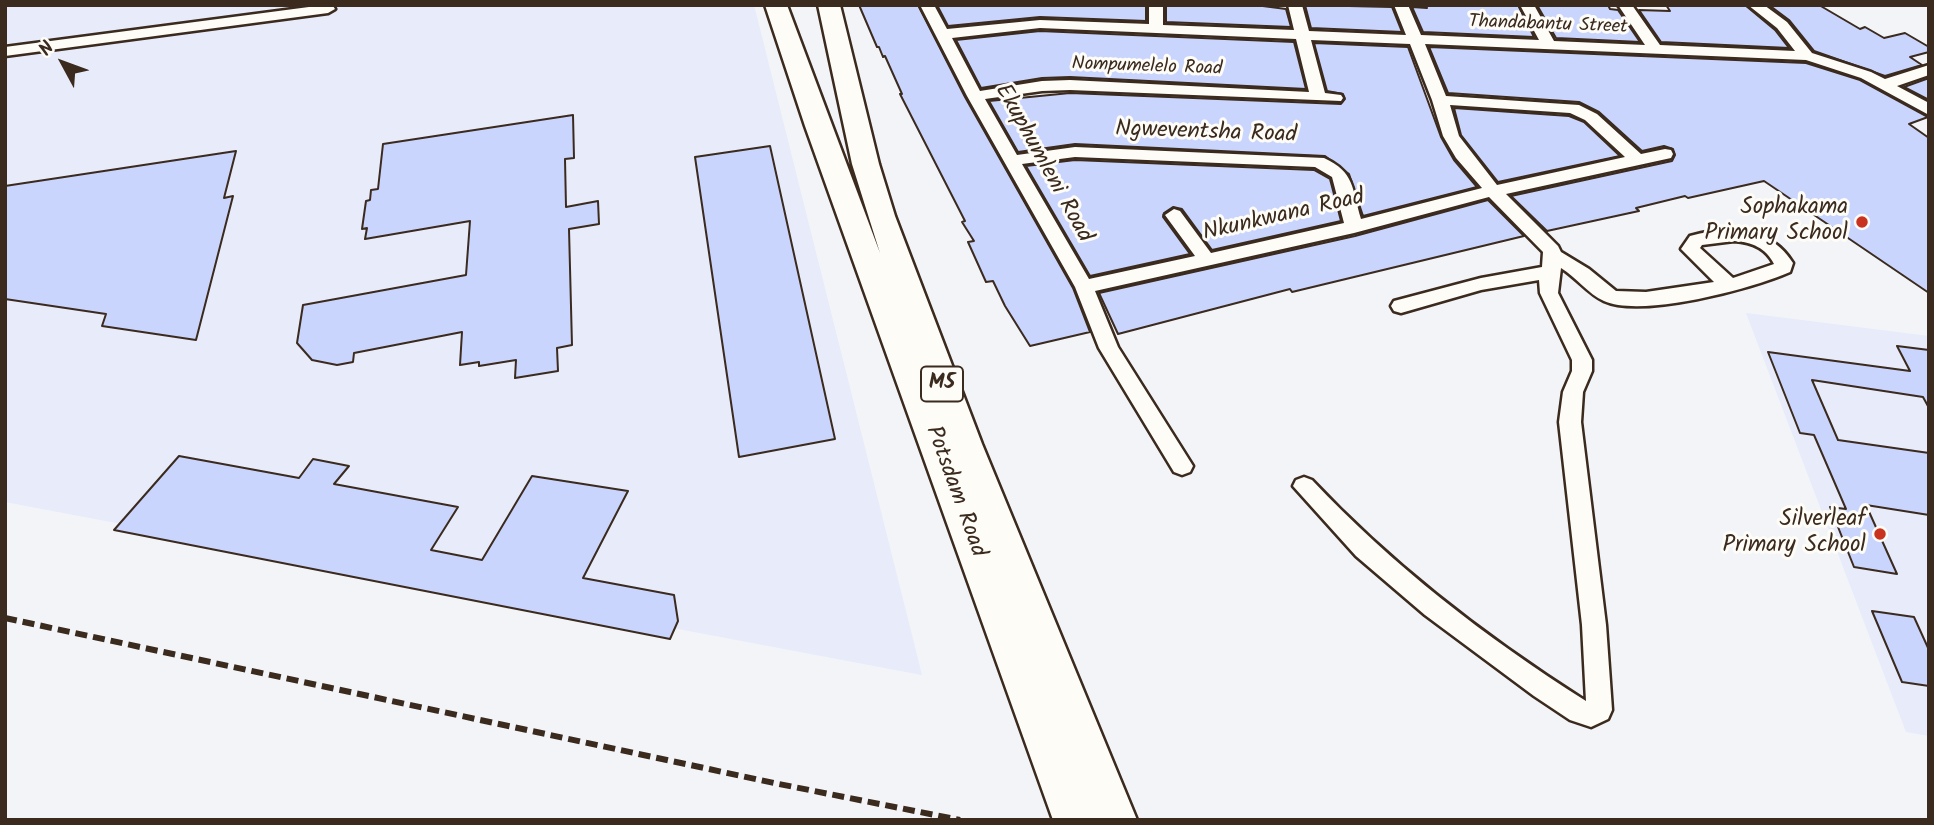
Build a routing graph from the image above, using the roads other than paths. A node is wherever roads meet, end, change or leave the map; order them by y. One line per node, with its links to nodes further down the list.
1 (776, 5): 39 (main road, Potsdam Road / M5)
2 (829, 5): 40 (main road, Potsdam Road / M5)
3 (927, 5): 14 (street, Ekuphumleni Road)
4 (1042, 5): 12 (street)
5 (1156, 5): 13 (street)
6 (1295, 5): 15 (street, Nompumelelo Road)
7 (1401, 5): 16 (street)
8 (1527, 5): 17 (street)
9 (1625, 5): 18 (street)
10 (1755, 5): 20 (street)
11 (328, 9): 19 (street)
12 (1040, 24): 13 (street, Thandabantu Street); 14 (street, Thandabantu Street)
13 (1156, 28): 15 (street, Thandabantu Street)
14 (944, 34): 23 (street, Ekuphumleni Road)
15 (1305, 36): 16 (street, Thandabantu Street); 23 (street, Nompumelelo Road)
16 (1415, 40): 17 (street, Thandabantu Street); 24 (street)
17 (1549, 45): 18 (street, Thandabantu Street)
18 (1656, 50): 20 (street, Thandabantu Street)
19 (5, 52)
20 (1807, 56): 22 (street, Thandabantu Street)
21 (1929, 71): 22 (street)
22 (1884, 85): 25 (street, Thandabantu Street)
23 (975, 96): 27 (street, Ekuphumleni Road)
24 (1440, 100): 28 (street); 29 (street)
25 (1929, 110)
26 (1665, 154): 28 (street, Nkunkwana Road)
27 (1014, 160): 31 (street, Ngweventsha Road); 35 (street, Ekuphumleni Road)
28 (1638, 160): 29 (street, Nkunkwana Road)
29 (1493, 191): 31 (street, Nkunkwana Road); 32 (street)
30 (1174, 215): 33 (street)
31 (1354, 227): 33 (street, Nkunkwana Road)
32 (1551, 258): 34 (street); 36 (street); 38 (street)
33 (1208, 260): 35 (street, Nkunkwana Road)
34 (1728, 284)
35 (1084, 287): 37 (street, Ekuphumleni Road)
36 (1401, 306)
37 (1182, 466)
38 (1304, 486)
39 (1075, 820)
40 (1115, 820)

